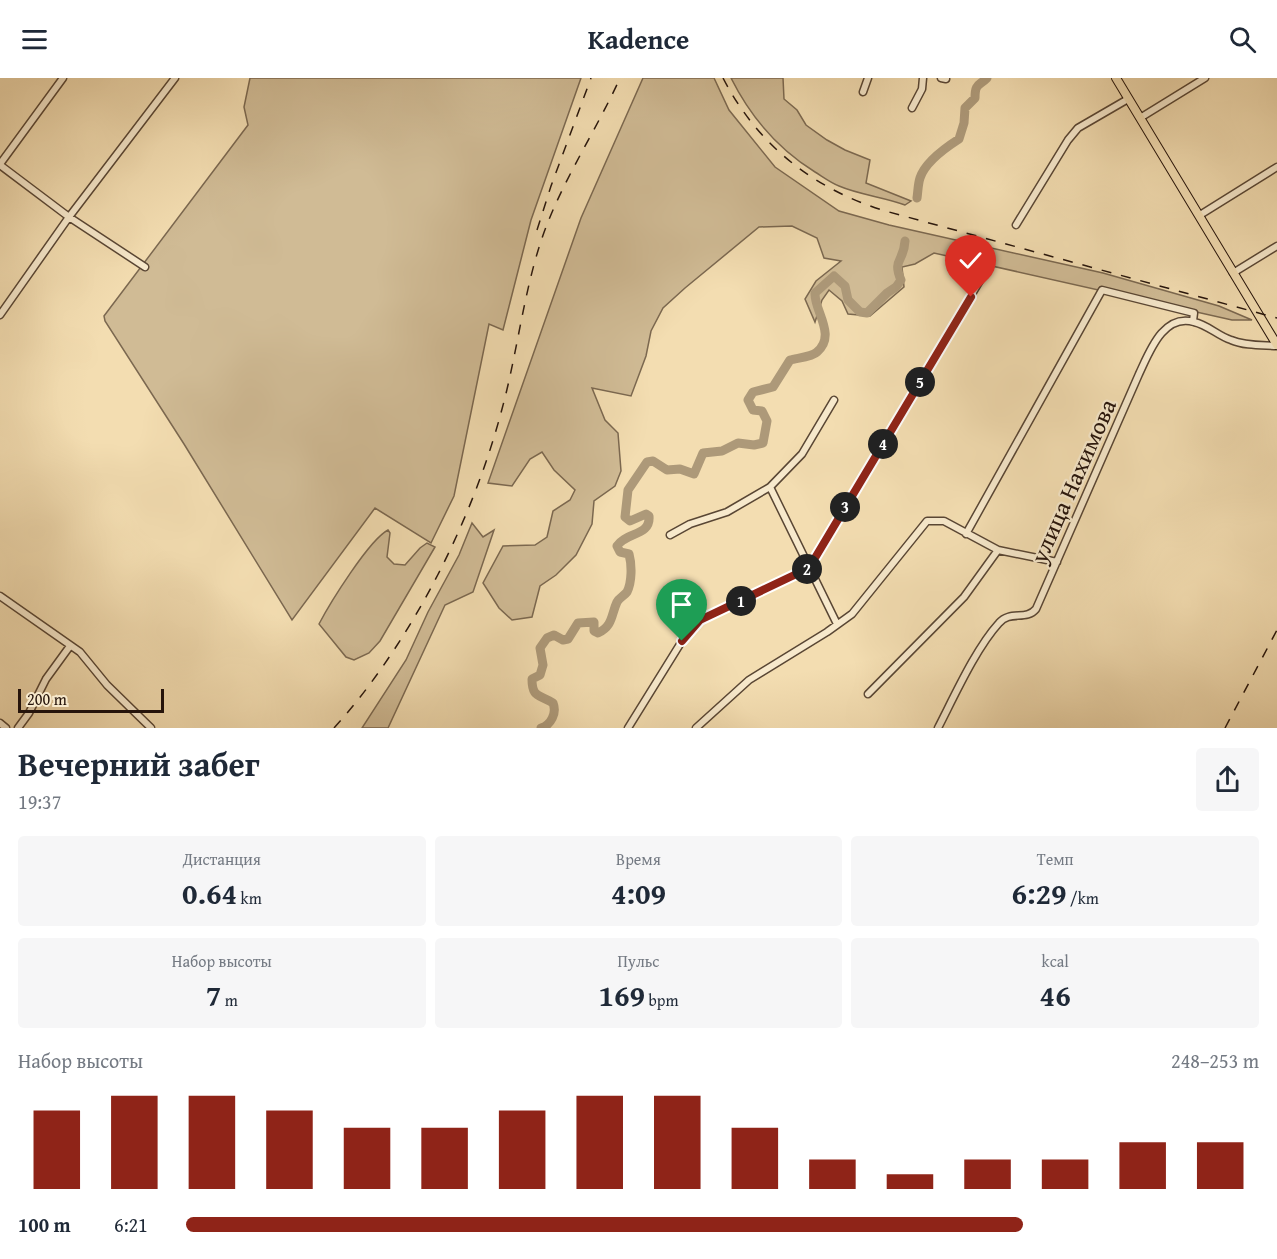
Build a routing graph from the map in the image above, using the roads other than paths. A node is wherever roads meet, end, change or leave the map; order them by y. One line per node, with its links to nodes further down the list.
1 (63, 78): 11 (street)
2 (175, 78): 14 (street)
3 (868, 78): 7 (street)
4 (923, 78): 9 (street)
5 (1116, 78): 8 (main road)
6 (1205, 78): 10 (street)
7 (863, 92)
8 (1128, 99): 10 (main road); 15 (street)
9 (912, 108)
10 (1140, 118): 13 (main road)
11 (0, 165): 14 (street)
12 (1277, 166): 13 (street)
13 (1200, 215): 19 (main road)
14 (69, 217): 17 (street); 20 (street)
15 (1016, 225)
16 (1277, 246): 19 (street)
17 (145, 267)
18 (985, 272): 29 (street)
19 (1233, 273): 22 (main road)
20 (0, 315)
21 (1193, 321): 22 (street); 25 (street); 28 (street, улица Нахимова)
22 (1277, 346)
23 (834, 400): 24 (street)
24 (770, 487): 26 (street); 29 (street)
25 (966, 534): 27 (street); 31 (street)
26 (670, 535)
27 (998, 550): 28 (street); 33 (street)
28 (1057, 562): 40 (street, улица Нахимова)
29 (809, 568): 31 (street); 38 (street)
30 (0, 596): 32 (street)
31 (837, 624): 39 (street)
32 (70, 646): 36 (street); 37 (street)
33 (868, 694)
34 (0, 723): 35 (street)
35 (6, 728)
36 (18, 728)
37 (151, 728)
38 (628, 728)
39 (696, 728)
40 (938, 728)

